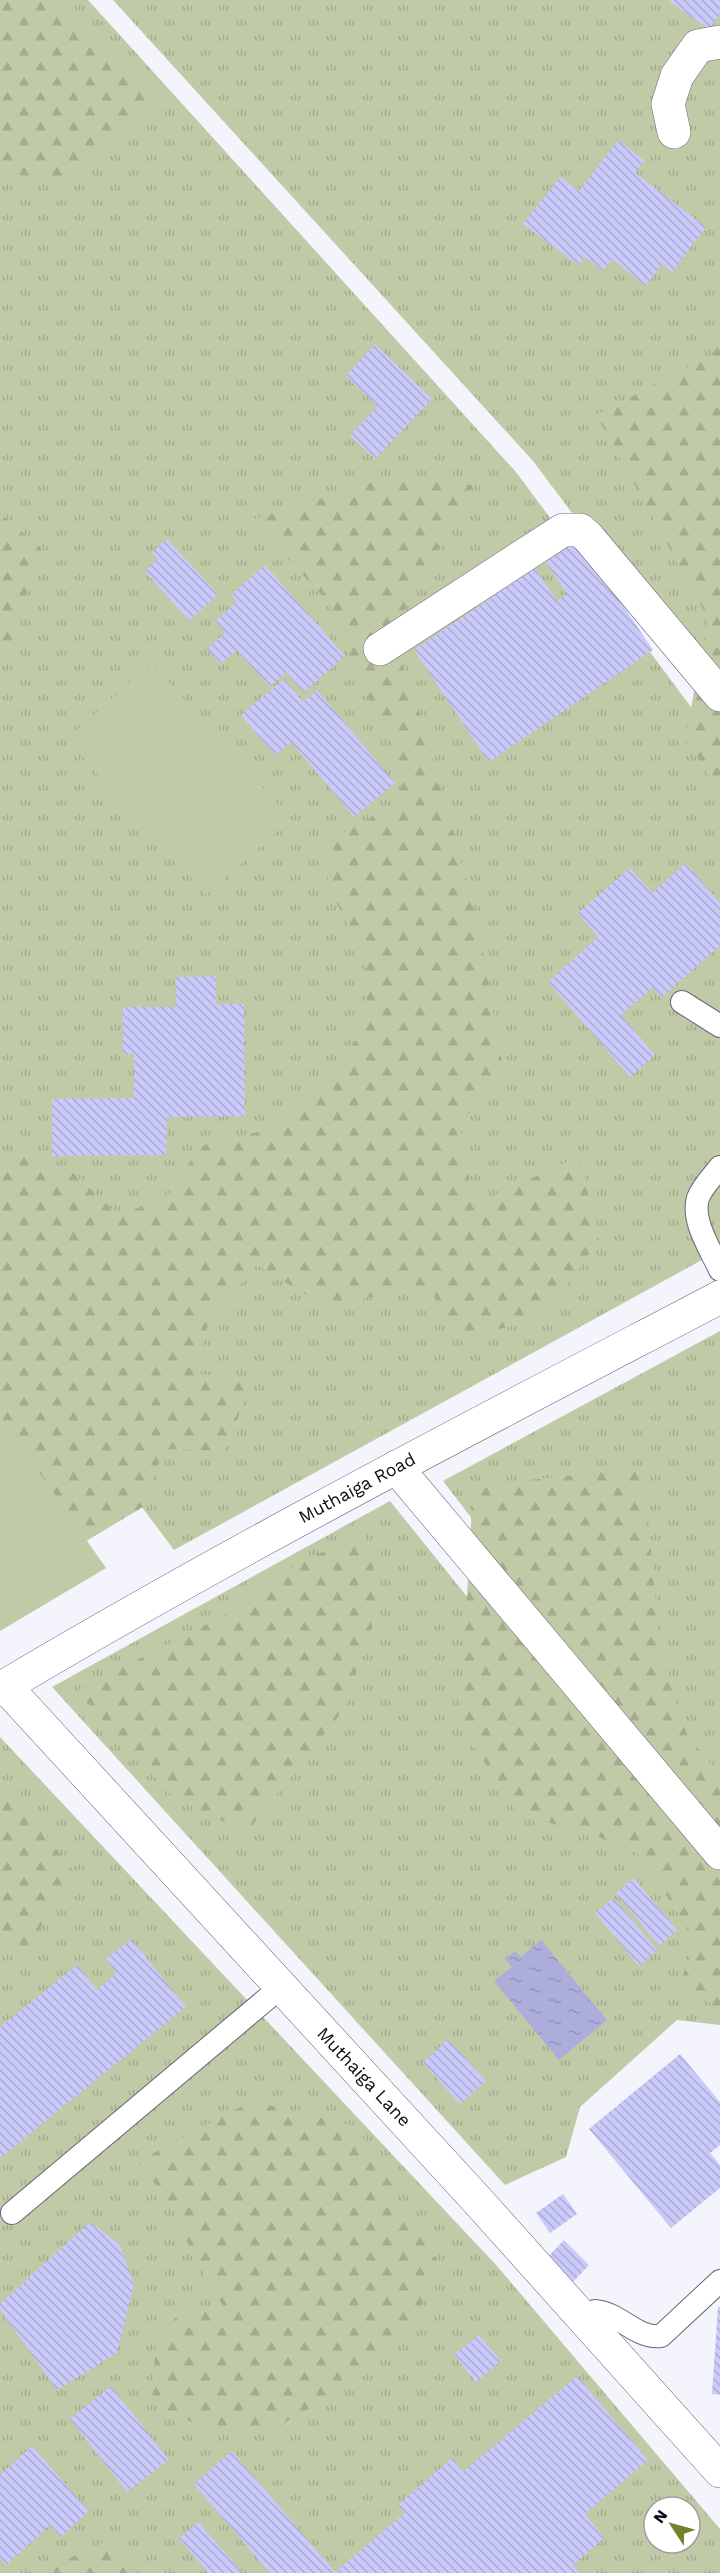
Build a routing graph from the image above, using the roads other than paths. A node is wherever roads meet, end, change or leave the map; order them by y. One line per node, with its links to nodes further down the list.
1 (720, 42): 2 (street)
2 (674, 132)
3 (380, 649): 4 (street)
4 (720, 695)
5 (682, 1002): 6 (lane)
6 (720, 1026)
7 (720, 1167): 8 (lane)
8 (720, 1270)
9 (720, 1297): 10 (street, Muthaiga Road)
10 (396, 1467): 11 (street, Muthaiga Road); 12 (street)
11 (3, 1688): 13 (street, Muthaiga Lane)
12 (720, 1853)
13 (281, 1987): 14 (lane); 16 (street, Muthaiga Lane)
14 (12, 2213)
15 (720, 2281): 16 (lane)
16 (584, 2319): 17 (street, Muthaiga Lane)
17 (720, 2471)

